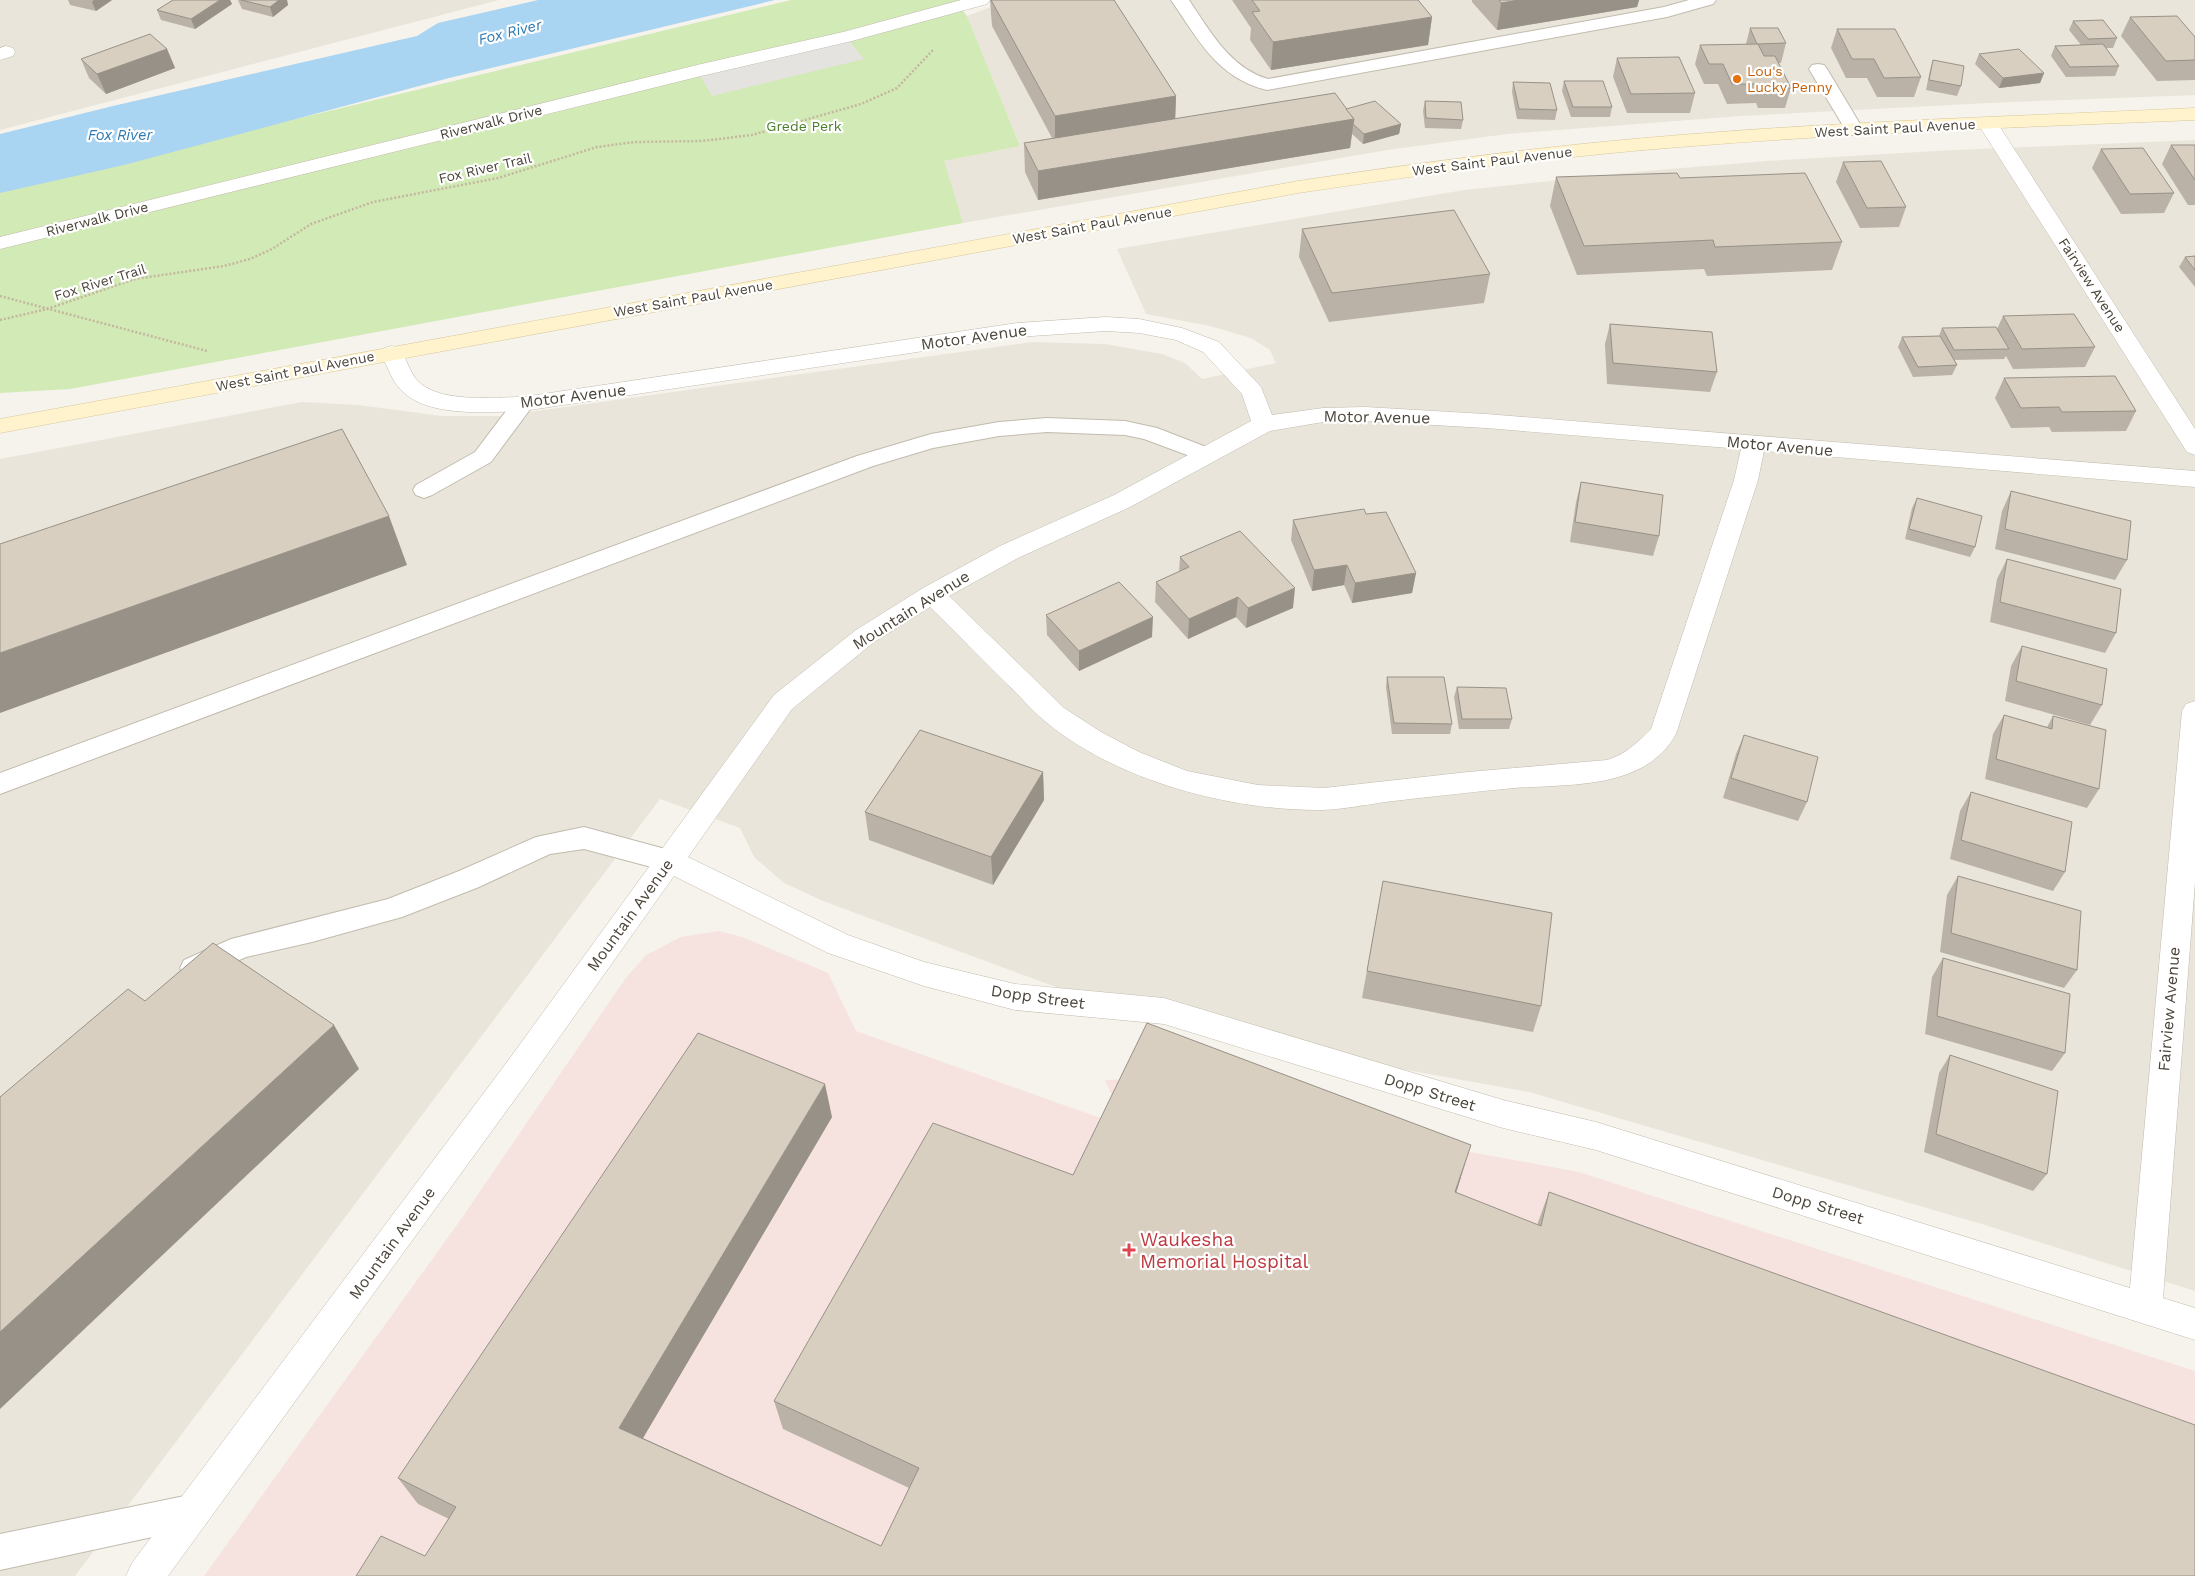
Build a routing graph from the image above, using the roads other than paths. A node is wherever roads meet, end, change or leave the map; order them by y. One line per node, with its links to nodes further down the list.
1 (981, 0): 8 (street, Riverwalk Drive)
2 (1180, 0): 3 (lane)
3 (1695, 2)
4 (1818, 69): 7 (lane)
5 (2195, 114): 6 (main road, West Saint Paul Avenue)
6 (1988, 124): 7 (main road, West Saint Paul Avenue); 14 (street, Fairview Avenue)
7 (1854, 129): 9 (main road, West Saint Paul Avenue)
8 (0, 243)
9 (392, 353): 10 (street, Motor Avenue); 12 (main road, West Saint Paul Avenue)
10 (523, 404): 11 (street, Motor Avenue); 17 (lane)
11 (1264, 424): 13 (street, Motor Avenue); 15 (street, Mountain Avenue)
12 (0, 426)
13 (1754, 444): 16 (street, Motor Avenue); 18 (street)
14 (2195, 447)
15 (1206, 455): 18 (street, Mountain Avenue); 20 (lane)
16 (2195, 480)
17 (424, 490)
18 (932, 594): 21 (street, Mountain Avenue)
19 (2195, 711): 23 (street, Fairview Avenue)
20 (0, 784)
21 (670, 861): 22 (lane); 23 (street, Dopp Street); 25 (street, Mountain Avenue)
22 (176, 982)
23 (2144, 1308): 24 (street, Dopp Street)
24 (2195, 1324)
25 (194, 1511): 26 (lane); 27 (street, Mountain Avenue)
26 (0, 1552)
27 (146, 1576)

